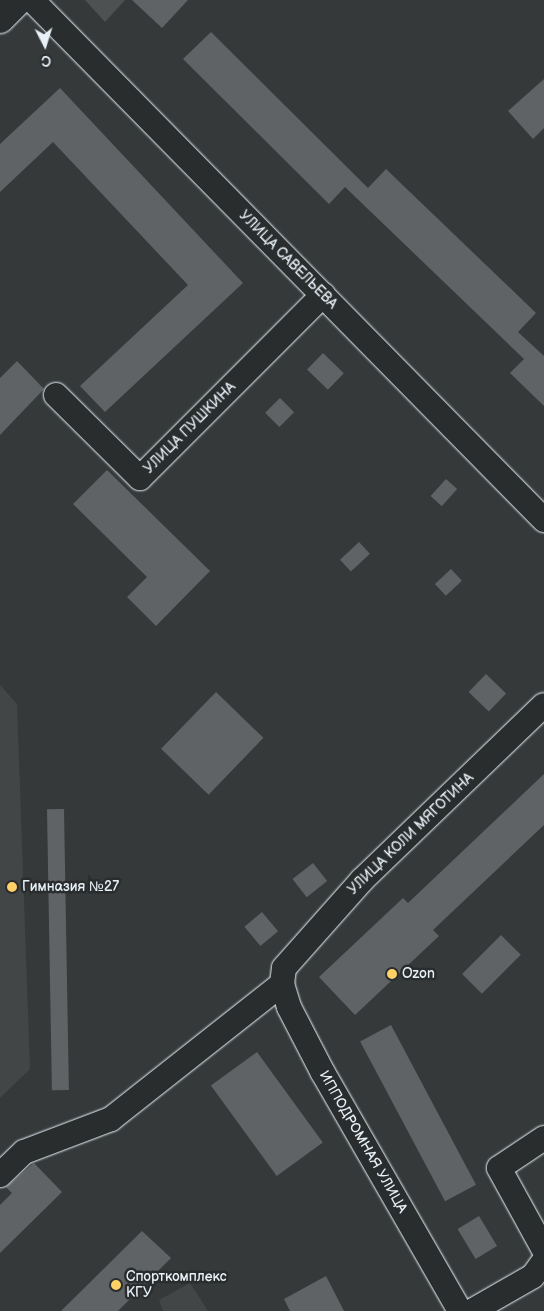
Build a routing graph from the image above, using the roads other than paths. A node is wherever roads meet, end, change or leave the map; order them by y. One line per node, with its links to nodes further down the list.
1 (19, 0): 3 (main road)
2 (32, 0): 4 (street, УЛИЦА САВЕЛЬЕВА)
3 (0, 19)
4 (323, 295): 5 (street, УЛИЦА ПУШКИНА); 6 (street, УЛИЦА САВЕЛЬЕВА)
5 (56, 395)
6 (544, 520)
7 (544, 705): 8 (street, УЛИЦА КОЛИ МЯГОТИНА)
8 (283, 976): 10 (street, УЛИЦА КОЛИ МЯГОТИНА); 13 (street, ИППОДРОМНАЯ УЛИЦА)
9 (544, 1138): 11 (street)
10 (0, 1175)
11 (544, 1250)
12 (544, 1261): 14 (street)
13 (460, 1311)
14 (472, 1311)

